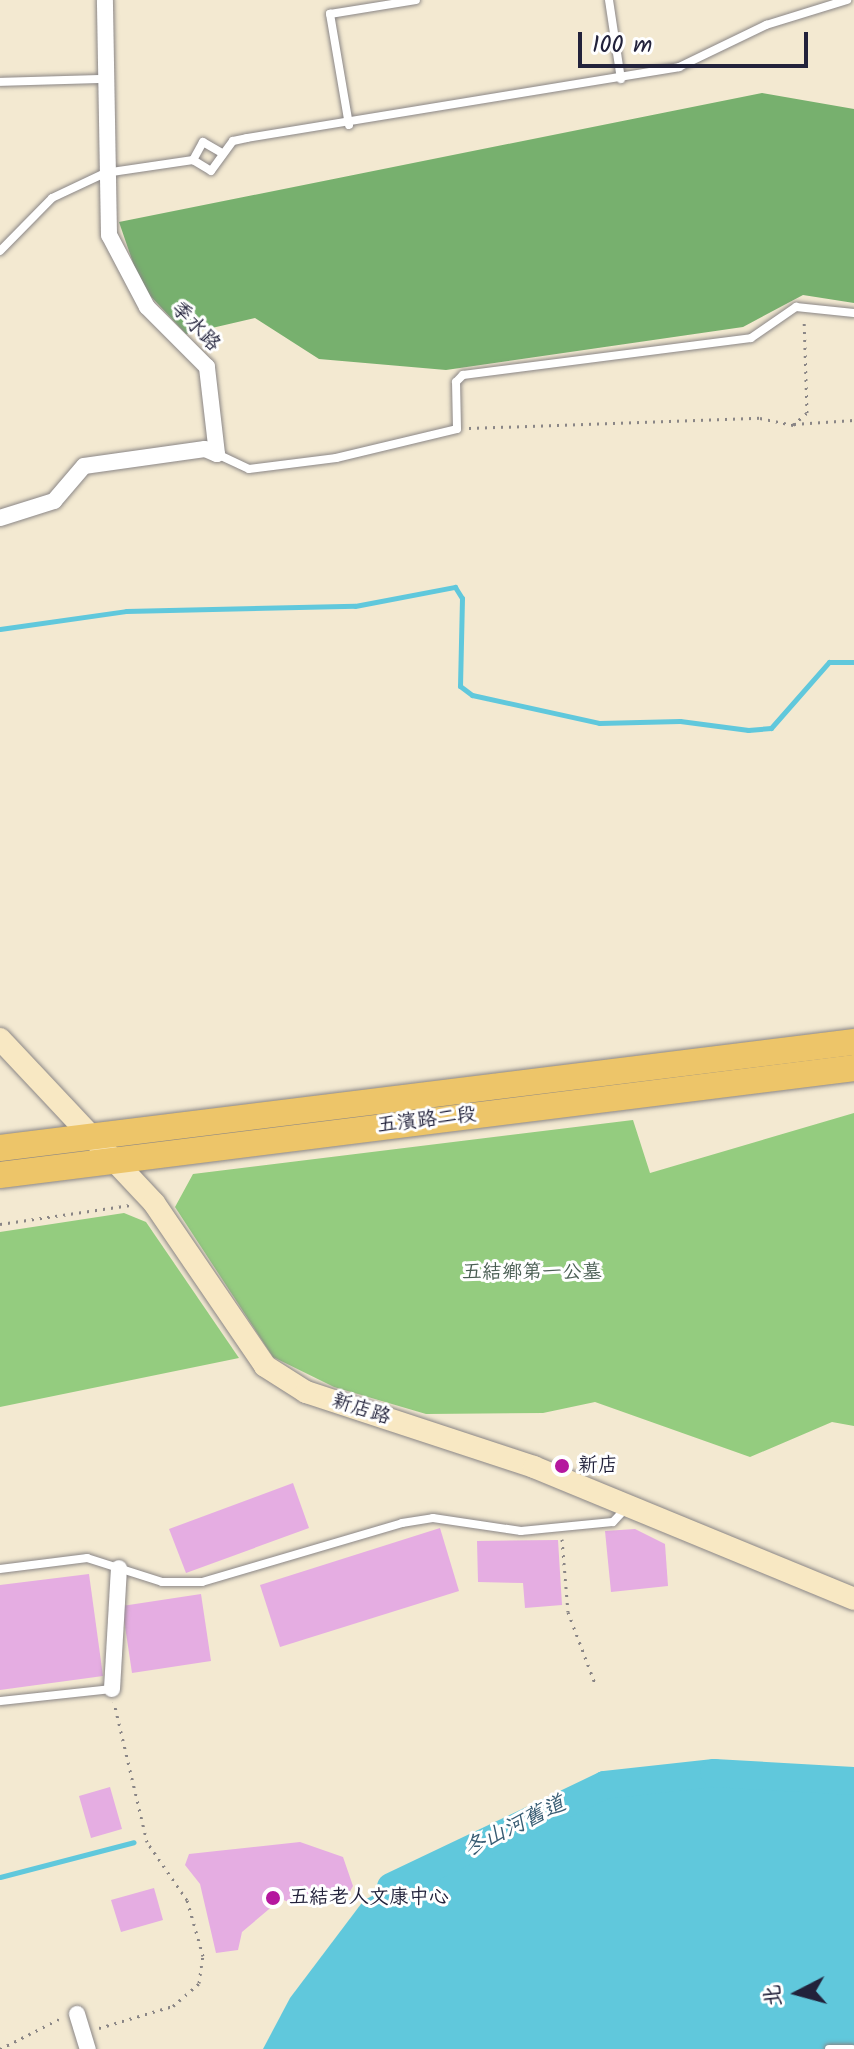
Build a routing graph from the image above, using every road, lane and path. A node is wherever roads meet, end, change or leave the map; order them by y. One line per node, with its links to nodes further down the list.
1 (105, 0): 5 (street, 季水路)
2 (416, 0): 8 (lane)
3 (609, 0): 6 (lane)
4 (847, 0): 6 (lane)
5 (104, 79): 7 (lane); 11 (street, 季水路)
6 (621, 79): 8 (lane)
7 (0, 82)
8 (349, 125): 9 (lane)
9 (222, 153): 10 (lane); 10 (lane)
10 (193, 160): 11 (lane)
11 (105, 173): 12 (lane); 18 (street, 季水路)
12 (0, 251)
13 (809, 306): 14 (lane); 16 (path); 17 (lane)
14 (854, 313)
15 (854, 420): 16 (path)
16 (793, 425): 17 (path)
17 (457, 429): 18 (lane)
18 (217, 454): 19 (street)
19 (0, 518)
20 (0, 1039): 23 (street, 新店路)
21 (854, 1042): 23 (main road, 五濱路二段)
22 (854, 1068): 25 (main road, 五濱路二段)
23 (90, 1137): 24 (main road, 五濱路二段); 25 (street, 新店路)
24 (0, 1148)
25 (111, 1161): 26 (main road, 五濱路二段); 27 (street, 新店路)
26 (0, 1175)
27 (154, 1203): 28 (path); 29 (street, 新店路)
28 (0, 1224)
29 (629, 1506): 30 (lane); 33 (street, 新店路)
30 (561, 1527): 31 (lane); 34 (path)
31 (119, 1568): 32 (lane); 35 (street)
32 (0, 1569)
33 (854, 1599)
34 (596, 1686)
35 (112, 1689): 36 (lane); 37 (path)
36 (0, 1701)
37 (77, 2014): 38 (path); 39 (street)
38 (0, 2049)
39 (88, 2049)
40 (829, 2049): 41 (lane)
41 (852, 2049)

